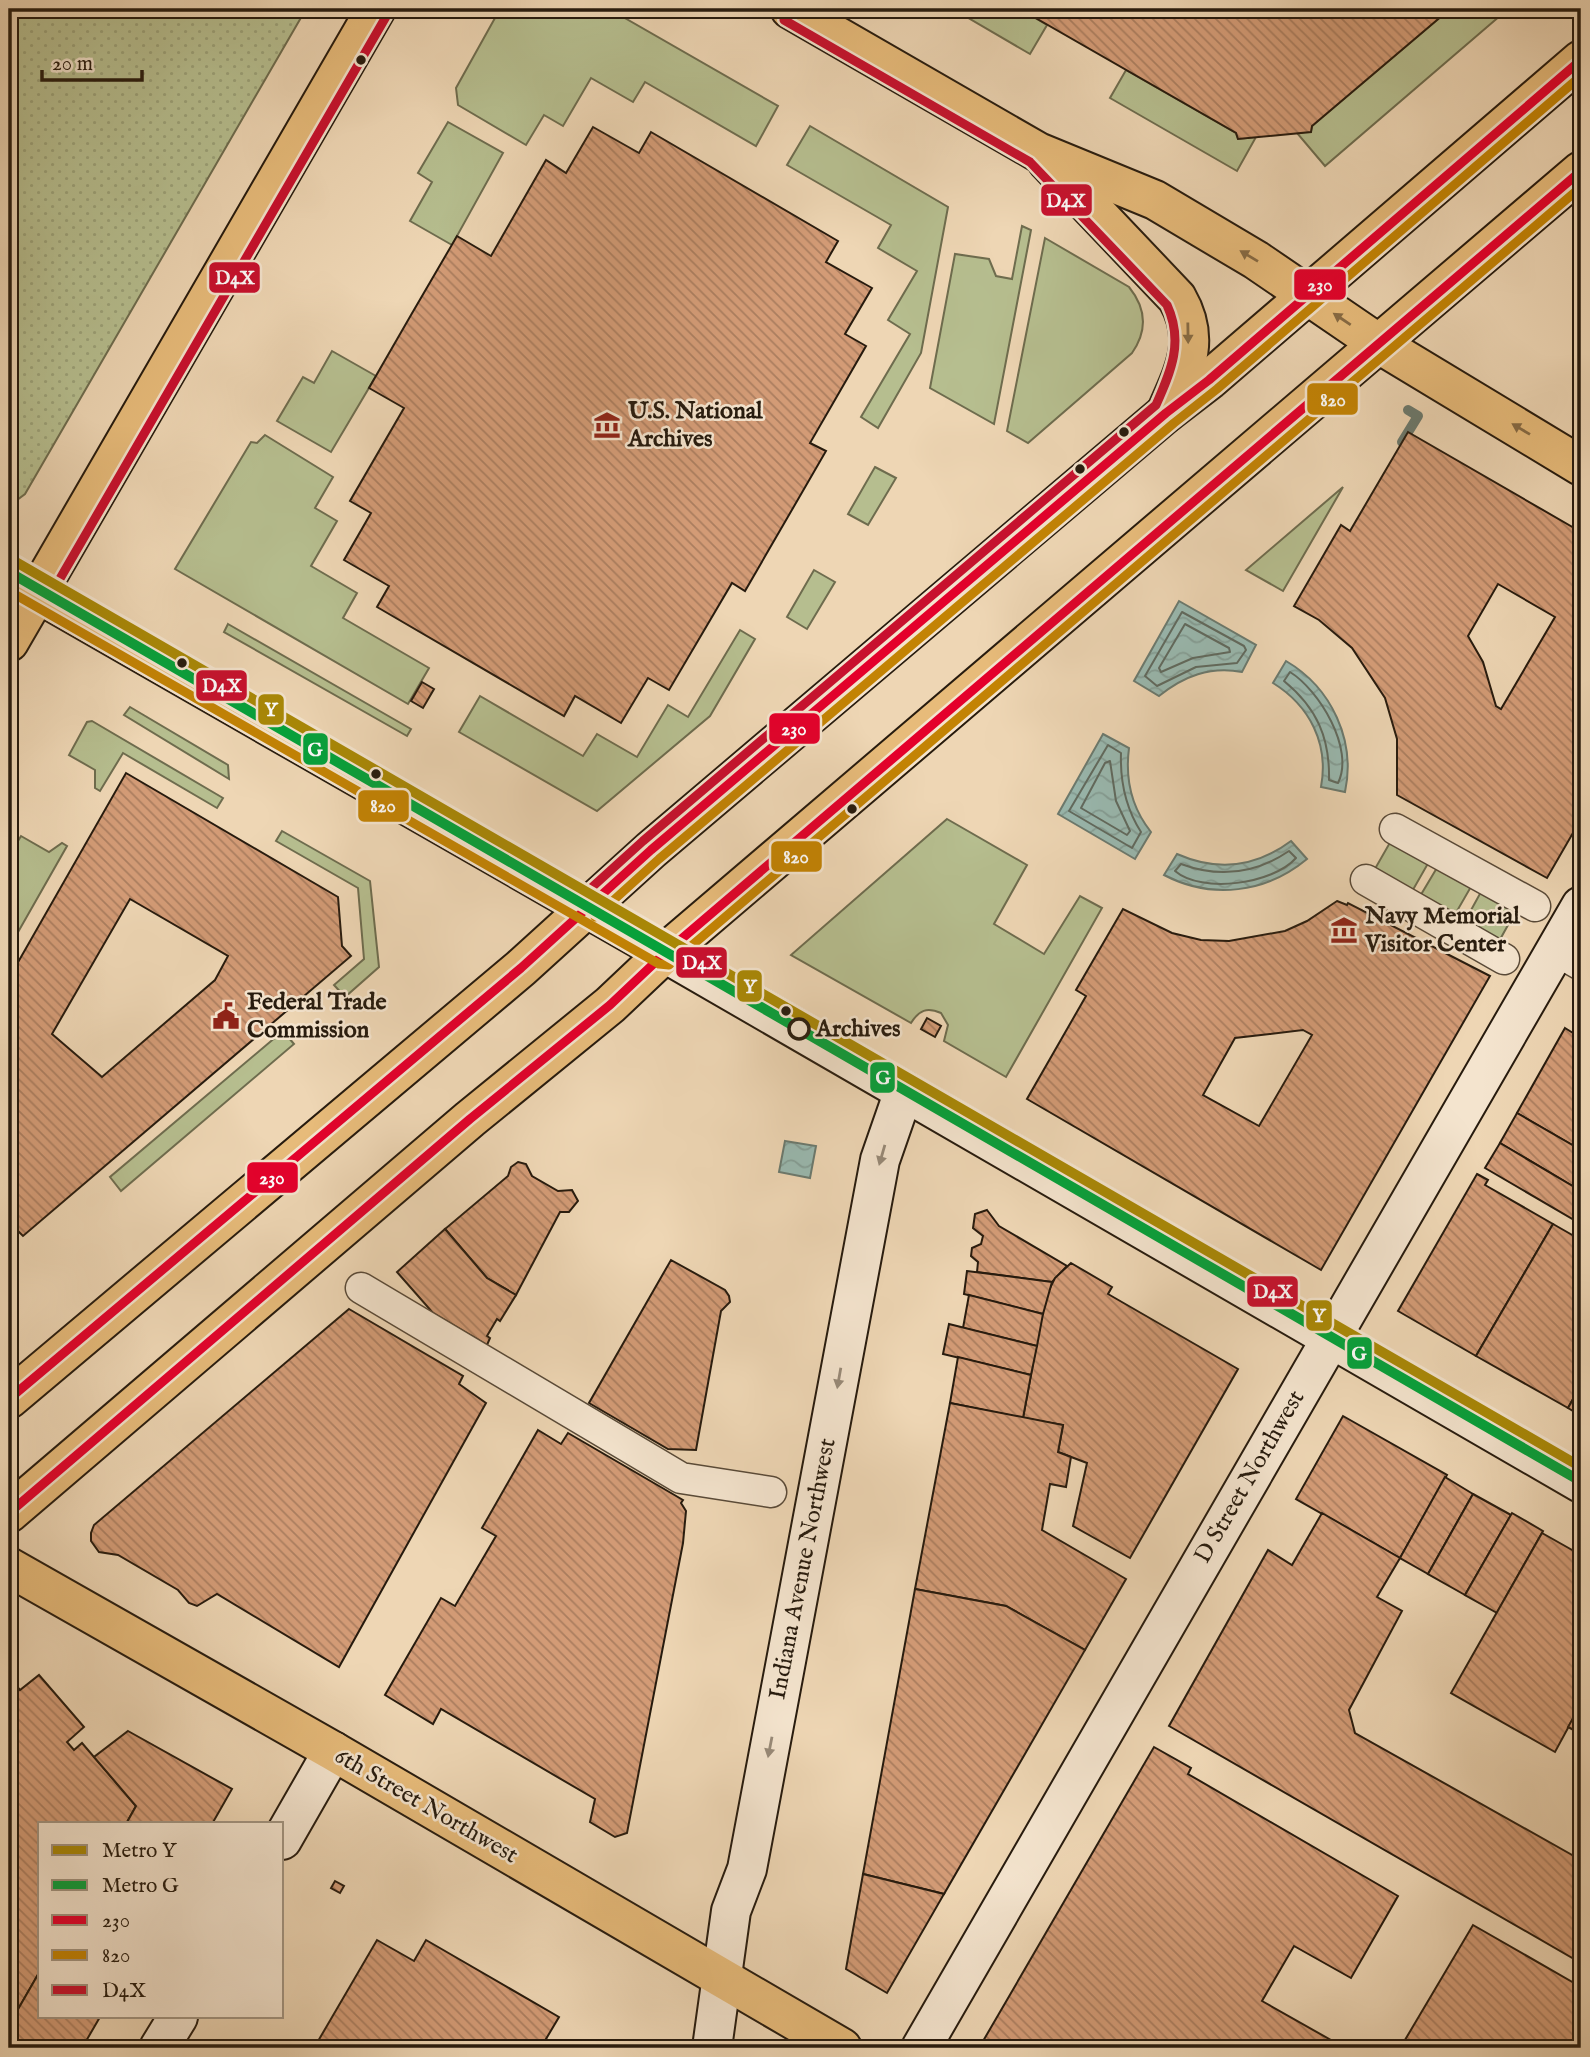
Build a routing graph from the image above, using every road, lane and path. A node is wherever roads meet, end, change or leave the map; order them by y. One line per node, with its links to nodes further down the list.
1 (376, 9): 10 (main road)
2 (790, 9): 4 (main road)
3 (1581, 60): 6 (main road)
4 (1038, 152): 6 (main road, one-way to 4); 8 (main road, one-way to 8)
5 (1581, 171): 7 (main road)
6 (1306, 295): 7 (main road, one-way to 6); 8 (main road)
7 (1379, 344): 9 (main road, one-way to 7); 17 (main road)
8 (1166, 413): 16 (main road)
9 (1581, 466)
10 (23, 585): 11 (main road); 16 (main road)
11 (9, 642)
12 (1395, 830): 14 (street)
13 (1366, 880): 19 (street)
14 (1535, 906)
15 (1581, 906): 18 (street, D Street Northwest)
16 (587, 908): 17 (main road); 23 (main road)
17 (665, 953): 20 (street); 26 (main road)
18 (1568, 957): 22 (street, D Street Northwest)
19 (1504, 959)
20 (904, 1091): 22 (street); 30 (street, Indiana Avenue Northwest, one-way to 30)
21 (361, 1288): 25 (street)
22 (1329, 1338): 24 (street); 35 (street, D Street Northwest)
23 (9, 1399)
24 (1581, 1483)
25 (771, 1492)
26 (9, 1513)
27 (9, 1567): 28 (main road, 6th Street Northwest)
28 (333, 1751): 29 (street); 30 (main road, 6th Street Northwest)
29 (284, 1837)
30 (723, 1979): 33 (street, Indiana Avenue Northwest); 34 (main road, 6th Street Northwest)
31 (177, 2018): 32 (street)
32 (159, 2048)
33 (712, 2048)
34 (842, 2048)
35 (921, 2048)

